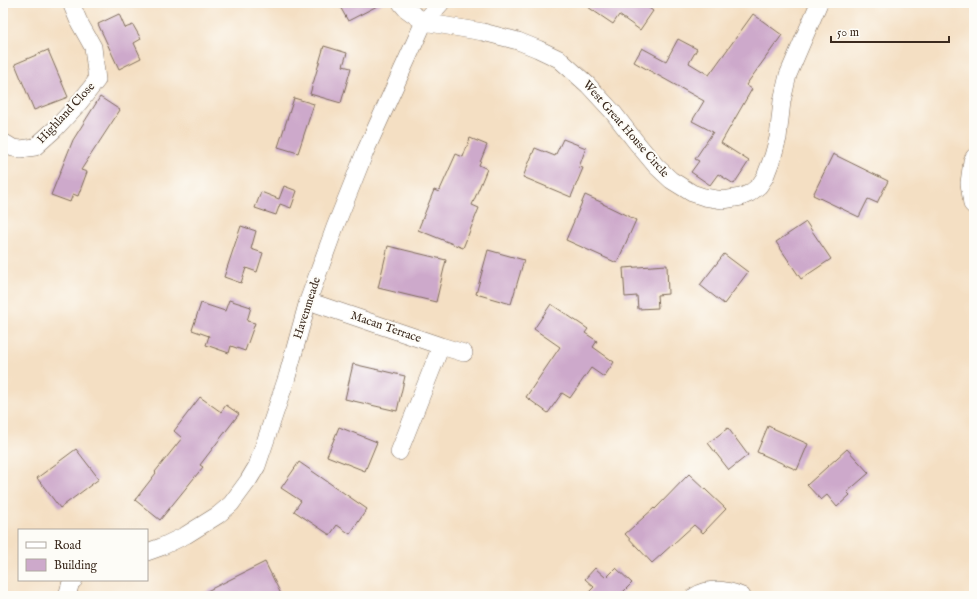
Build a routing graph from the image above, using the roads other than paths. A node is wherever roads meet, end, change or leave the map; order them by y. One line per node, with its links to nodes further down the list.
1 (71, 3): 6 (street, Highland Close)
2 (401, 3): 5 (street)
3 (441, 3): 5 (street, Havenmeade)
4 (820, 3): 5 (street, West Great House Circle)
5 (424, 22): 9 (street, Havenmeade)
6 (3, 142)
7 (974, 157): 8 (street)
8 (974, 206)
9 (308, 301): 10 (street, Macan Terrace); 13 (street, Havenmeade)
10 (441, 346): 11 (street, Macan Terrace); 12 (street)
11 (464, 353)
12 (399, 452)
13 (148, 552)
14 (72, 581): 15 (street)
15 (67, 596)
16 (695, 596): 17 (street)
17 (742, 596)

